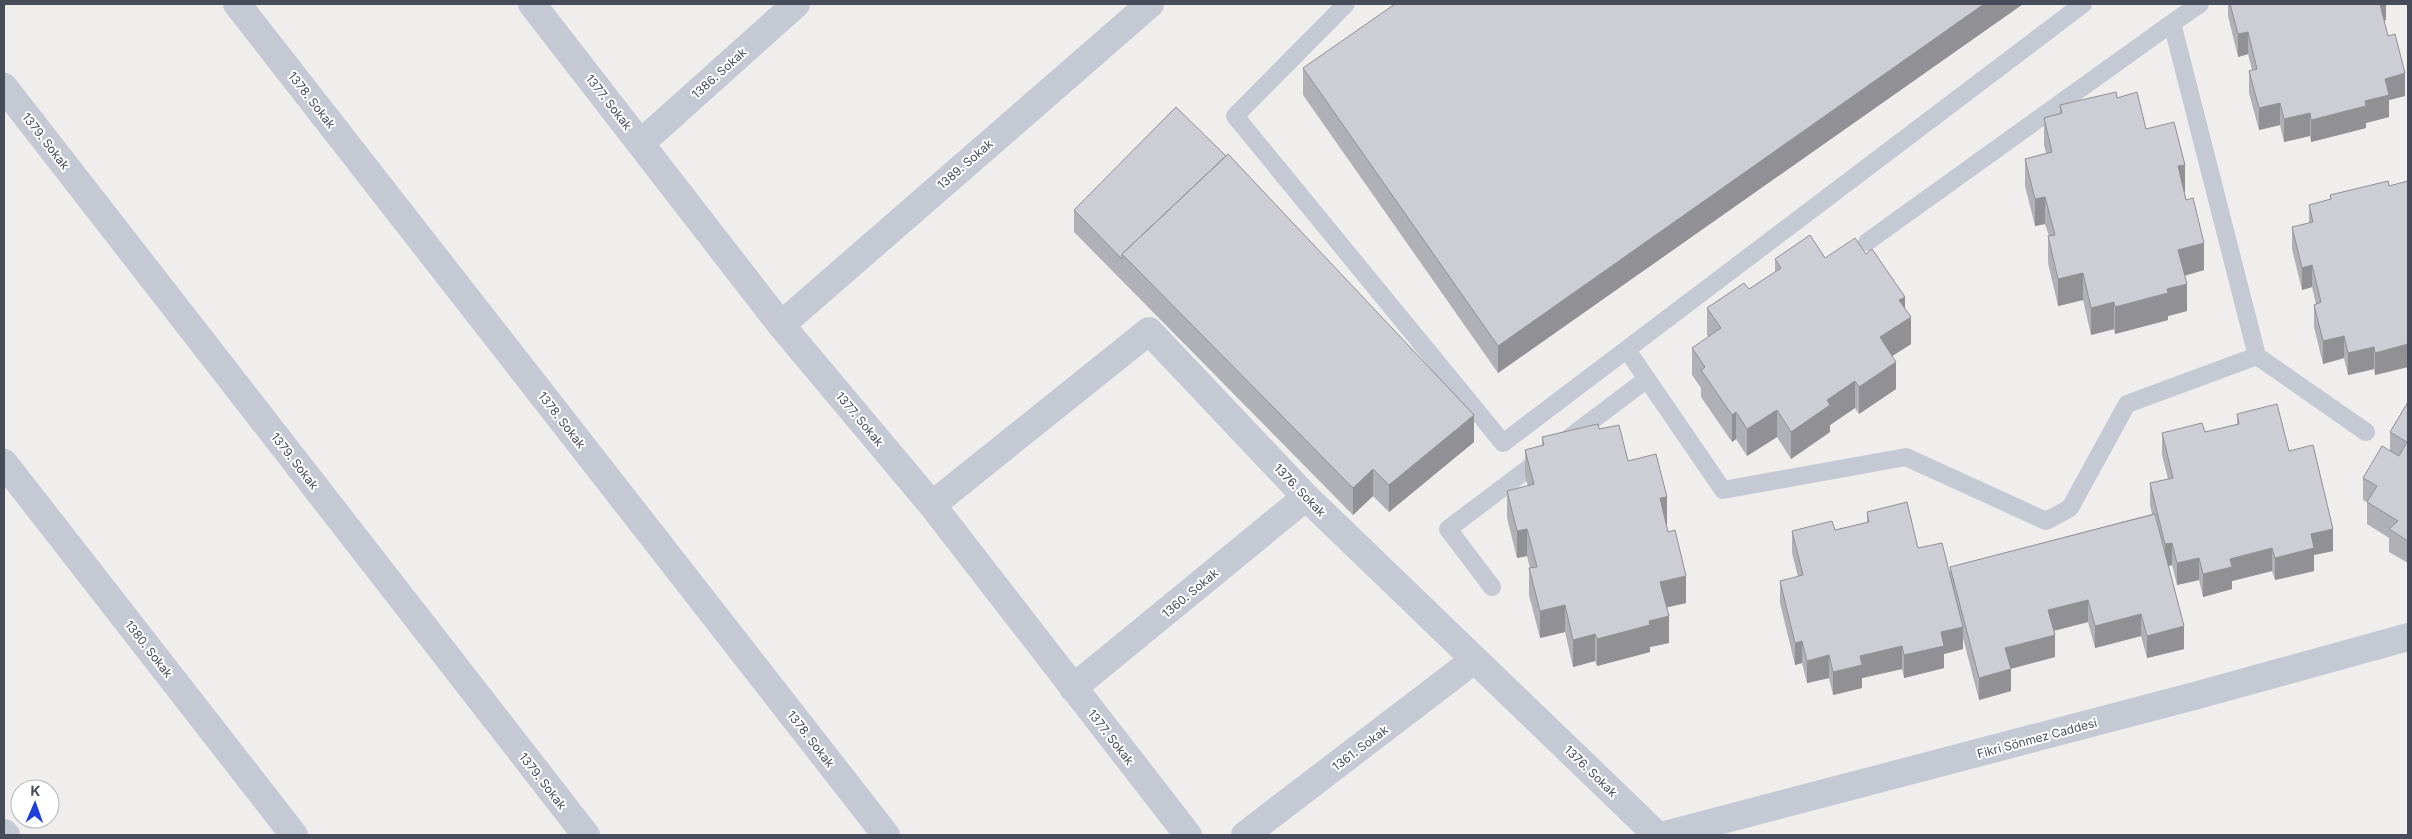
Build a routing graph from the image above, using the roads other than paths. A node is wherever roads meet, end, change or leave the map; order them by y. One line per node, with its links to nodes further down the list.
1 (237, 4): 26 (street, 1378. Sokak)
2 (532, 4): 10 (street, 1377. Sokak)
3 (796, 4): 10 (street, 1386. Sokak)
4 (1150, 4): 12 (street, 1389. Sokak)
5 (1346, 4): 13 (lane)
6 (2083, 4): 13 (lane)
7 (2200, 4): 8 (lane)
8 (2172, 23): 11 (lane); 14 (lane)
9 (4, 87): 25 (street, 1379. Sokak)
10 (641, 143): 12 (street, 1377. Sokak)
11 (1867, 242)
12 (781, 325): 19 (street, 1377. Sokak)
13 (1627, 350): 15 (lane)
14 (2257, 356): 15 (lane); 16 (lane)
15 (1647, 379): 20 (lane)
16 (2366, 432)
17 (4, 464): 24 (street, 1380. Sokak)
18 (1306, 497): 19 (street, 1376. Sokak); 22 (street, 1376. Sokak); 23 (street, 1360. Sokak)
19 (932, 505): 23 (street, 1377. Sokak)
20 (1492, 587)
21 (2408, 637): 30 (street, Fikri Sönmez Caddesi)
22 (1474, 660): 28 (street, 1361. Sokak); 29 (street, 1376. Sokak)
23 (1074, 688): 27 (street, 1377. Sokak)
24 (294, 835)
25 (586, 835)
26 (886, 835)
27 (1188, 835)
28 (1245, 835)
29 (1657, 835)
30 (1665, 835)

